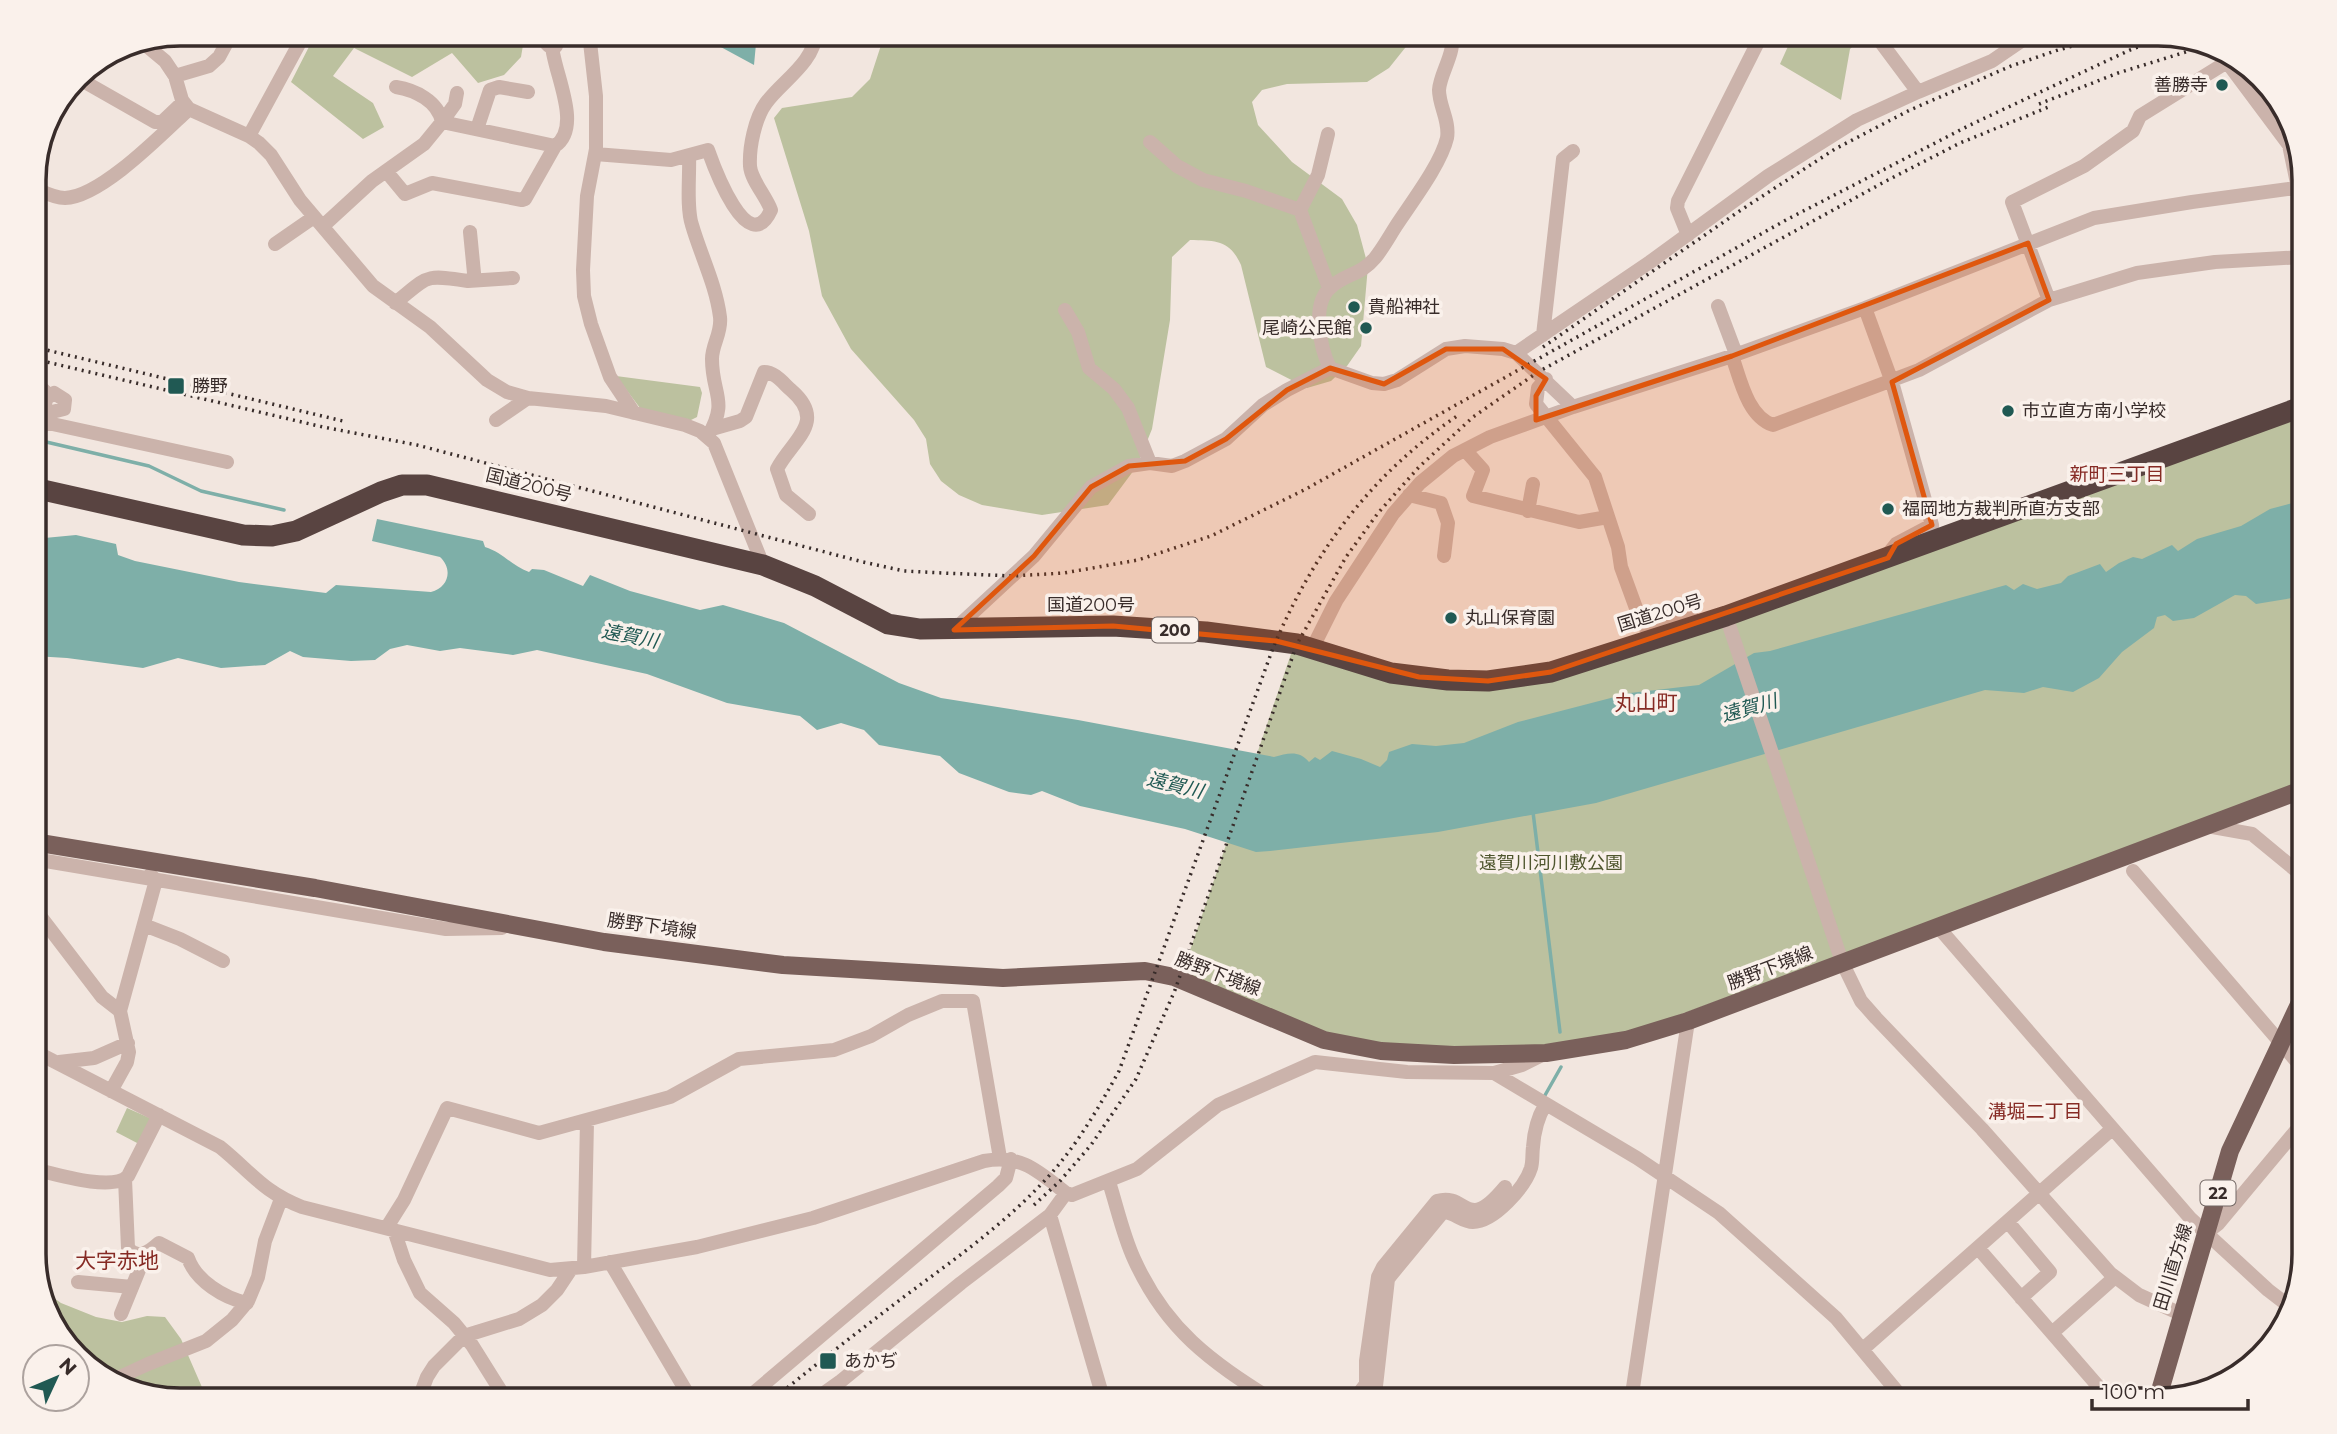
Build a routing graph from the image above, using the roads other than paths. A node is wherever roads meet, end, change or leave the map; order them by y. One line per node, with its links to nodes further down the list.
1 (225, 46): 13 (street)
2 (298, 46): 24 (street)
3 (553, 46): 26 (street)
4 (590, 46): 28 (street)
5 (813, 46): 29 (street)
6 (1451, 46): 42 (street)
7 (1756, 46): 36 (street)
8 (1884, 46): 17 (street)
9 (2014, 46): 17 (street)
10 (153, 49): 13 (street)
11 (2221, 62): 37 (street)
12 (2238, 72): 21 (street)
13 (175, 76): 19 (street)
14 (87, 83): 19 (street)
15 (396, 87): 20 (street)
16 (528, 92): 22 (street)
17 (1918, 92): 36 (street)
18 (457, 93): 20 (street)
19 (186, 106): 24 (street); 32 (street)
20 (442, 122): 22 (street); 30 (street)
21 (2281, 129)
22 (477, 130): 26 (street)
23 (1328, 134): 33 (street)
24 (248, 136): 34 (street)
25 (1150, 142): 33 (street)
26 (555, 146): 30 (street)
27 (1573, 151): 48 (street)
28 (595, 154): 29 (street); 58 (street)
29 (689, 155): 63 (street)
30 (386, 171): 34 (street)
31 (2291, 189): 37 (street)
32 (46, 193)
33 (1300, 210): 42 (street)
34 (318, 222): 38 (street); 44 (street)
35 (470, 232): 41 (street)
36 (1688, 235): 48 (street)
37 (2028, 243): 43 (street); 46 (street)
38 (275, 244)
39 (2291, 258): 43 (street)
40 (513, 278): 41 (street)
41 (468, 281): 44 (street)
42 (1329, 288): 51 (street)
43 (2049, 300): 53 (street)
44 (394, 303): 55 (street)
45 (1718, 306): 50 (street)
46 (1866, 308): 50 (street); 53 (street)
47 (1065, 310): 66 (street)
48 (1543, 335): 49 (street)
49 (1516, 353): 51 (street); 52 (street)
50 (1734, 355): 53 (street); 56 (street)
51 (1330, 368): 66 (street)
52 (1546, 379): 56 (street); 60 (street)
53 (1892, 382): 74 (street)
54 (46, 392): 59 (street)
55 (528, 398): 58 (street); 61 (street)
56 (1573, 407): 60 (street)
57 (2291, 411): 74 (highway, 国道200号 / 200)
58 (634, 413): 63 (street)
59 (46, 416)
60 (1546, 417): 64 (street); 72 (street)
61 (496, 420)
62 (46, 423): 65 (street)
63 (710, 433): 71 (street); 75 (street)
64 (1465, 450): 69 (street); 70 (street)
65 (227, 462)
66 (1150, 463): 78 (street)
67 (1533, 484): 70 (street)
68 (46, 491): 75 (highway, 国道200号 / 200)
69 (1409, 495): 73 (street); 79 (street)
70 (1528, 511): 72 (street)
71 (809, 514)
72 (1608, 517): 77 (street)
73 (1444, 556)
74 (1888, 558): 76 (highway, 国道200号 / 200)
75 (764, 565): 78 (highway, 国道200号 / 200)
76 (1728, 620): 77 (highway, 国道200号 / 200); 93 (street)
77 (1703, 624): 79 (highway, 国道200号 / 200)
78 (954, 630): 79 (highway, 国道200号 / 200)
79 (1312, 649)
80 (2292, 794): 81 (main road, 勝野下境線)
81 (2205, 825): 85 (street); 92 (main road, 勝野下境線)
82 (46, 845): 83 (main road, 勝野下境線)
83 (97, 852): 87 (main road, 勝野下境線); 88 (street)
84 (46, 861): 88 (street)
85 (2292, 867)
86 (2133, 871): 98 (street)
87 (236, 875): 88 (street); 91 (main road, 勝野下境線)
88 (161, 881): 90 (street); 91 (street)
89 (46, 924): 95 (street)
90 (144, 925): 94 (street); 95 (street)
91 (520, 925): 100 (main road, 勝野下境線)
92 (1939, 928): 93 (main road, 勝野下境線); 109 (street)
93 (1840, 957): 97 (main road, 勝野下境線); 118 (street)
94 (223, 961)
95 (120, 1011): 99 (street)
96 (2292, 1018): 98 (main road, 田川直方線 / 22)
97 (1688, 1021): 100 (main road, 勝野下境線); 114 (street)
98 (2280, 1042): 101 (street); 124 (main road, 田川直方線 / 22)
99 (128, 1043): 103 (street); 105 (street)
100 (1546, 1053): 104 (street)
101 (2292, 1056)
102 (46, 1057): 103 (street)
103 (58, 1063): 105 (street)
104 (1494, 1073): 106 (street); 115 (street)
105 (111, 1091): 107 (street)
106 (1542, 1103): 114 (street); 120 (street)
107 (159, 1115): 113 (street); 119 (street)
108 (587, 1121): 111 (street); 123 (street); 128 (street)
109 (2112, 1129): 118 (street); 124 (street)
110 (2292, 1136): 124 (street)
111 (1006, 1159): 117 (street); 127 (street); 144 (street)
112 (46, 1171): 113 (street)
113 (125, 1179): 126 (street)
114 (1666, 1179): 139 (street); 150 (street)
115 (1109, 1182): 117 (street); 147 (street)
116 (1506, 1187): 120 (street)
117 (1066, 1193): 121 (street)
118 (2041, 1193): 122 (street); 129 (street)
119 (281, 1199): 123 (street); 134 (street)
120 (1500, 1203): 148 (street); 149 (street)
121 (1050, 1215): 145 (street); 146 (street)
122 (2008, 1222): 125 (street); 132 (street)
123 (390, 1228): 128 (street); 138 (street)
124 (2205, 1234): 133 (street); 136 (main road, 田川直方線 / 22)
125 (1978, 1248): 132 (street); 139 (street)
126 (135, 1255): 131 (street); 134 (street)
127 (610, 1262): 128 (street); 143 (street)
128 (577, 1268): 138 (street)
129 (2115, 1277): 136 (street); 137 (street)
130 (78, 1282): 131 (street)
131 (132, 1287): 135 (street)
132 (2021, 1298): 137 (street)
133 (2283, 1301)
134 (247, 1303): 140 (street)
135 (121, 1314)
136 (2181, 1314): 153 (main road, 田川直方線 / 22)
137 (2052, 1334): 152 (street)
138 (464, 1336): 141 (street); 142 (street)
139 (1863, 1349): 151 (street)
140 (123, 1376)
141 (423, 1388)
142 (498, 1388)
143 (684, 1388)
144 (759, 1388)
145 (830, 1388)
146 (1100, 1388)
147 (1254, 1388)
148 (1363, 1388)
149 (1375, 1388)
150 (1633, 1388)
151 (1894, 1388)
152 (2100, 1388)
153 (2161, 1388)

